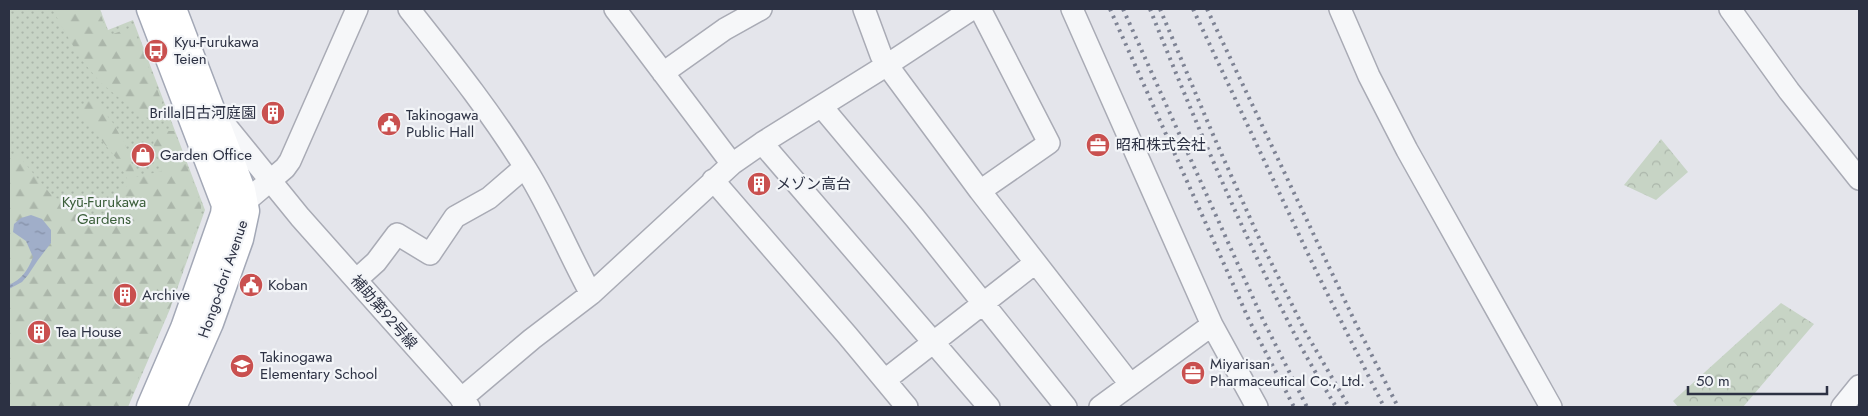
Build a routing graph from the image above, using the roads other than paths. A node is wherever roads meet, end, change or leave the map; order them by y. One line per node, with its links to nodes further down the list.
1 (150, 9): 17 (main road, Hongo-dori Avenue)
2 (173, 9): 15 (main road, Hongo-dori Avenue)
3 (357, 9): 24 (street)
4 (409, 9): 21 (street)
5 (615, 9): 14 (street)
6 (760, 9): 14 (street)
7 (864, 9): 13 (street)
8 (972, 9): 13 (street)
9 (980, 9): 25 (street)
10 (1072, 9): 31 (street)
11 (1340, 9): 44 (street)
12 (1730, 9): 22 (street)
13 (887, 66): 16 (street); 25 (street)
14 (662, 73): 20 (street)
15 (209, 104): 19 (main road, Hongo-dori Avenue); 24 (street, 補助第92号線)
16 (822, 107): 18 (street); 30 (street)
17 (199, 135): 19 (street); 26 (main road, Hongo-dori Avenue)
18 (762, 143): 20 (street); 32 (street)
19 (232, 163): 24 (main road, Hongo-dori Avenue)
20 (732, 164): 23 (street)
21 (525, 168): 28 (street); 29 (street)
22 (1859, 179)
23 (713, 180): 29 (street); 33 (street)
24 (259, 190): 26 (street); 28 (street, 補助第92号線); 38 (main road, Hongo-dori Avenue)
25 (980, 191): 27 (street)
26 (213, 244): 37 (main road, Hongo-dori Avenue)
27 (1035, 263): 30 (street); 34 (street)
28 (356, 280): 36 (street, 補助第92号線)
29 (591, 294): 36 (street)
30 (983, 302): 32 (street); 41 (street)
31 (1212, 325): 34 (street); 43 (street)
32 (933, 342): 33 (street); 40 (street)
33 (885, 380): 39 (street)
34 (1130, 384): 42 (street)
35 (1859, 386): 45 (street)
36 (465, 403)
37 (150, 407)
38 (173, 407)
39 (907, 407)
40 (989, 407)
41 (1066, 407)
42 (1100, 407)
43 (1256, 407)
44 (1551, 407)
45 (1842, 407)

